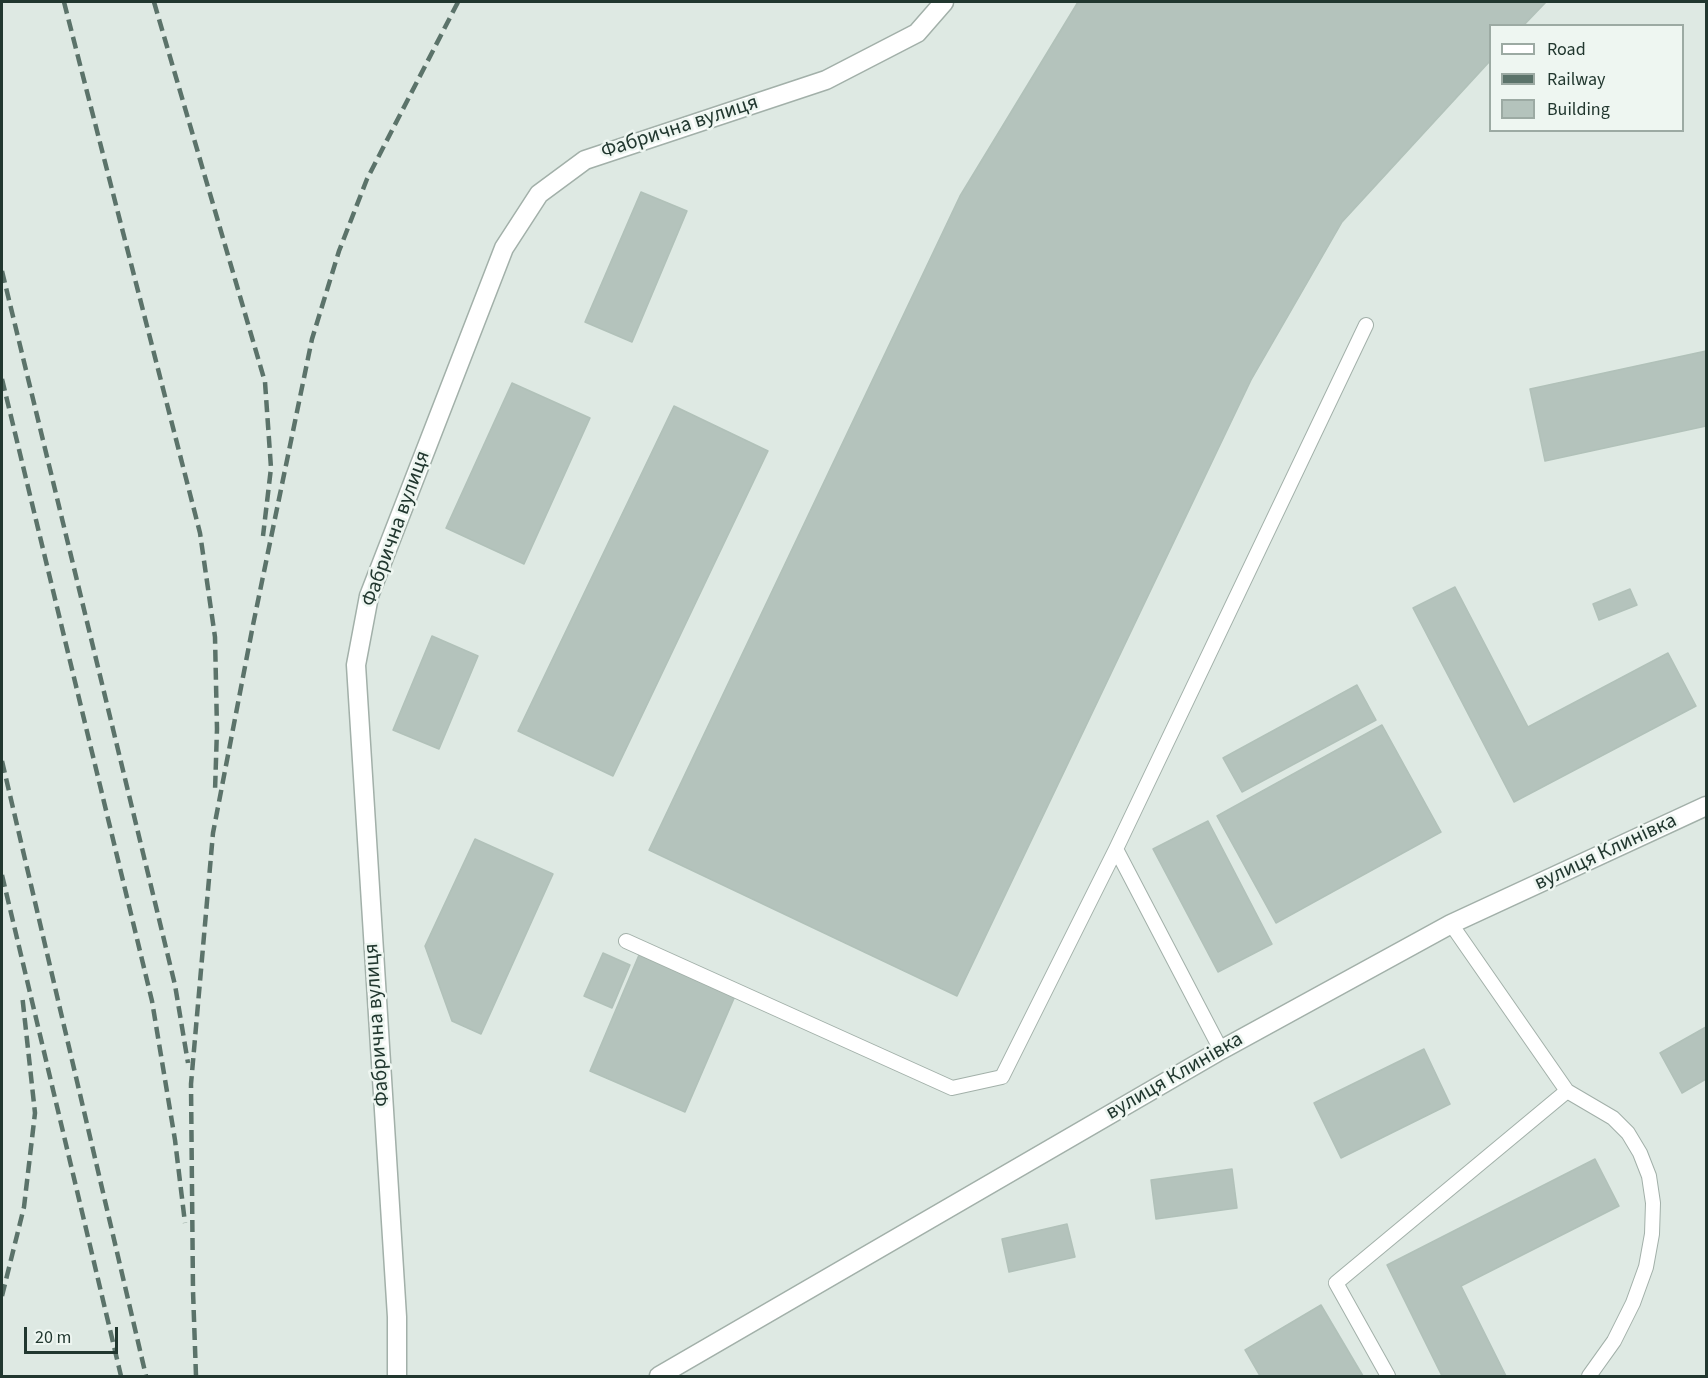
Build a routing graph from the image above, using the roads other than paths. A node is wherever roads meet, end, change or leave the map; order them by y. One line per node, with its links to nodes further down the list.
1 (944, 2): 9 (street, Фабрична вулиця)
2 (1366, 325): 4 (lane)
3 (1707, 806): 5 (street, вулиця Клинівка)
4 (1116, 849): 6 (lane); 7 (lane)
5 (1451, 924): 7 (street, вулиця Клинівка); 8 (lane)
6 (626, 941)
7 (1221, 1050): 10 (street, вулиця Клинівка)
8 (1567, 1091): 11 (lane); 12 (lane)
9 (397, 1377)
10 (659, 1377)
11 (1388, 1377)
12 (1589, 1377)

